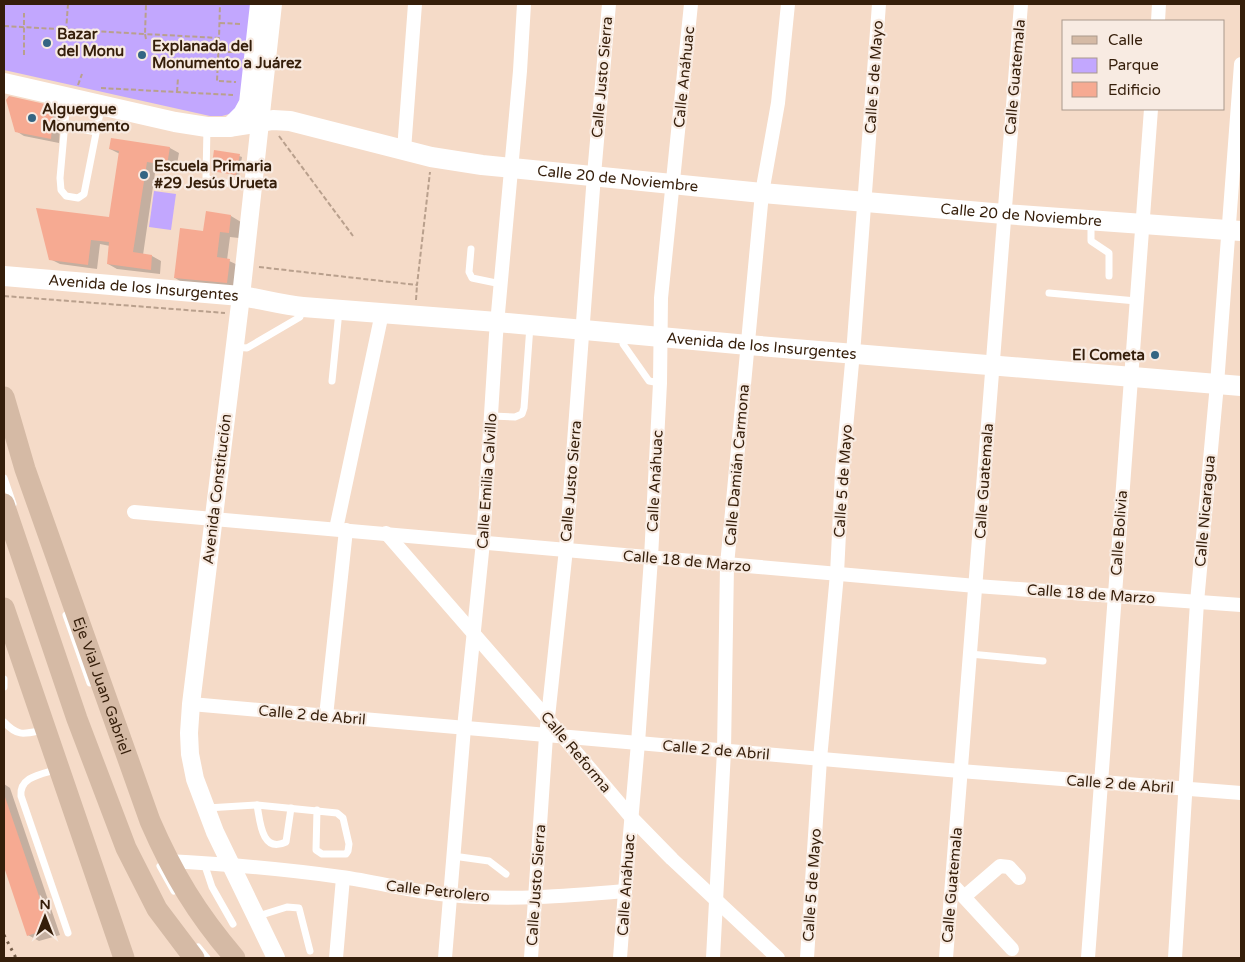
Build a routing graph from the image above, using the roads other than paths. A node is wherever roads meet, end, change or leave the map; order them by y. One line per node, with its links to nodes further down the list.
1 (260, 4): 20 (main road)
2 (273, 4): 17 (street, Avenida Constitución)
3 (415, 4): 22 (street)
4 (524, 4): 23 (street, Calle Emilia Calvillo)
5 (609, 4): 24 (street, Calle Justo Sierra)
6 (692, 4): 25 (street, Calle Anáhuac)
7 (788, 4): 27 (street, Calle Damián Carmona)
8 (879, 4): 28 (street, Calle 5 de Mayo)
9 (1021, 4): 29 (street, Calle Guatemala)
10 (1159, 4): 11 (street)
11 (1158, 20)
12 (1241, 64): 32 (street, Calle Nicaragua)
13 (4, 83): 14 (main road, Calle 20 de Noviembre)
14 (73, 92): 15 (main road, Calle 20 de Noviembre); 18 (lane)
15 (99, 96): 19 (main road, Calle 20 de Noviembre); 21 (lane)
16 (1151, 110): 31 (street, Calle Bolivia)
17 (266, 120): 20 (main road, Calle 20 de Noviembre); 22 (main road, Calle 20 de Noviembre); 26 (street, Avenida Constitución)
18 (65, 126): 21 (lane); 21 (lane)
19 (207, 127): 20 (main road, Calle 20 de Noviembre); 26 (lane)
20 (230, 127)
21 (96, 132)
22 (404, 150): 23 (main road, Calle 20 de Noviembre)
23 (510, 167): 24 (main road, Calle 20 de Noviembre); 36 (street, Calle Emilia Calvillo)
24 (594, 175): 25 (main road, Calle 20 de Noviembre); 46 (street, Calle Justo Sierra)
25 (674, 184): 27 (main road, Calle 20 de Noviembre); 48 (street, Calle Anáhuac)
26 (253, 185): 40 (street, Avenida Constitución)
27 (762, 192): 28 (main road, Calle 20 de Noviembre); 49 (street, Calle Damián Carmona)
28 (865, 201): 29 (main road, Calle 20 de Noviembre); 51 (street, Calle 5 de Mayo)
29 (1004, 214): 30 (main road, Calle 20 de Noviembre); 52 (street, Calle Guatemala)
30 (1091, 220): 31 (main road, Calle 20 de Noviembre); 35 (lane)
31 (1142, 224): 32 (main road, Calle 20 de Noviembre); 39 (street, Calle Bolivia)
32 (1235, 230): 56 (street, Calle Nicaragua)
33 (471, 249): 36 (lane)
34 (4, 276): 40 (main road, Avenida de los Insurgentes)
35 (1109, 276)
36 (502, 284): 44 (street, Calle Emilia Calvillo)
37 (4, 290): 40 (main road, Avenida de los Insurgentes)
38 (1049, 293): 39 (lane)
39 (1136, 301): 53 (street, Calle Bolivia)
40 (240, 302): 41 (main road, Avenida de los Insurgentes); 50 (street, Avenida Constitución)
41 (303, 307): 42 (main road, Avenida de los Insurgentes); 50 (lane)
42 (339, 310): 43 (main road, Avenida de los Insurgentes); 54 (lane)
43 (382, 313): 44 (main road, Avenida de los Insurgentes); 66 (street)
44 (498, 322): 45 (main road, Avenida de los Insurgentes); 59 (street, Calle Emilia Calvillo)
45 (530, 326): 46 (main road, Avenida de los Insurgentes); 59 (lane)
46 (582, 330): 47 (main road, Avenida de los Insurgentes); 69 (street, Calle Justo Sierra)
47 (624, 333): 48 (main road, Avenida de los Insurgentes); 55 (lane)
48 (660, 336): 49 (main road, Avenida de los Insurgentes); 55 (street, Calle Anáhuac)
49 (748, 345): 51 (main road, Avenida de los Insurgentes); 71 (street, Calle Damián Carmona)
50 (234, 347): 65 (street, Avenida Constitución)
51 (852, 354): 52 (main road, Avenida de los Insurgentes); 72 (street, Calle 5 de Mayo)
52 (992, 365): 53 (main road, Avenida de los Insurgentes); 73 (street, Calle Guatemala)
53 (1131, 376): 56 (main road, Avenida de los Insurgentes); 74 (street, Calle Bolivia)
54 (332, 381)
55 (660, 383): 70 (street, Calle Anáhuac)
56 (1217, 384): 57 (main road, Avenida de los Insurgentes); 75 (street, Calle Nicaragua)
57 (1241, 386)
58 (4, 397): 60 (main road, Eje Vial Juan Gabriel)
59 (492, 416): 68 (street, Calle Emilia Calvillo)
60 (25, 469): 62 (lane); 108 (main road, Eje Vial Juan Gabriel)
61 (4, 478): 63 (lane)
62 (28, 503)
63 (9, 506): 87 (main road)
64 (134, 512): 65 (street, Calle 18 de Marzo)
65 (214, 518): 66 (street, Calle 18 de Marzo); 85 (street, Avenida Constitución)
66 (341, 529): 67 (street, Calle 18 de Marzo); 86 (street)
67 (386, 533): 68 (street, Calle 18 de Marzo); 79 (street, Calle Reforma)
68 (482, 542): 69 (street, Calle 18 de Marzo); 79 (street, Calle Emilia Calvillo)
69 (566, 549): 70 (street, Calle 18 de Marzo); 88 (street, Calle Justo Sierra)
70 (651, 558): 71 (street, Calle 18 de Marzo); 94 (street, Calle Anáhuac)
71 (727, 565): 72 (street, Calle 18 de Marzo); 95 (street, Calle Damián Carmona)
72 (837, 574): 73 (street, Calle 18 de Marzo); 96 (street, Calle 5 de Mayo)
73 (976, 586): 74 (street, Calle 18 de Marzo); 80 (street, Calle Guatemala)
74 (1114, 596): 75 (street, Calle 18 de Marzo); 99 (street, Calle Bolivia)
75 (1197, 602): 77 (street, Calle 18 de Marzo); 100 (street, Calle Nicaragua)
76 (62, 604): 83 (lane)
77 (1241, 605)
78 (4, 608): 91 (main road)
79 (473, 634): 88 (street, Calle Reforma); 90 (street, Calle Emilia Calvillo)
80 (970, 654): 81 (lane); 98 (street, Calle Guatemala)
81 (1043, 661)
82 (4, 679): 84 (lane)
83 (91, 686)
84 (4, 687)
85 (191, 704): 86 (street, Calle 2 de Abril); 103 (street, Avenida Constitución)
86 (326, 716): 90 (street, Calle 2 de Abril)
87 (77, 719): 91 (main road); 125 (main road)
88 (548, 719): 92 (street, Calle Justo Sierra); 93 (street, Calle Reforma)
89 (4, 722): 91 (lane)
90 (464, 728): 92 (street, Calle 2 de Abril); 107 (street, Calle Emilia Calvillo)
91 (45, 730): 97 (main road)
92 (546, 736): 93 (street, Calle 2 de Abril); 117 (street, Calle Justo Sierra)
93 (563, 737): 94 (street, Calle 2 de Abril); 106 (street, Calle Reforma)
94 (638, 743): 95 (street, Calle 2 de Abril); 106 (street, Calle Anáhuac)
95 (724, 751): 96 (street, Calle 2 de Abril); 119 (street, Calle Damián Carmona)
96 (820, 759): 98 (street, Calle 2 de Abril); 137 (street, Calle 5 de Mayo)
97 (58, 769): 123 (lane); 127 (main road)
98 (960, 772): 99 (street, Calle 2 de Abril); 114 (street, Calle Guatemala)
99 (1100, 782): 100 (street, Calle 2 de Abril); 139 (street, Calle Bolivia)
100 (1185, 789): 101 (street, Calle 2 de Abril); 140 (street, Calle Nicaragua)
101 (1241, 793)
102 (257, 805): 103 (lane); 104 (lane); 104 (lane)
103 (206, 808): 110 (street, Avenida Constitución)
104 (291, 808): 105 (lane)
105 (317, 810): 105 (lane)
106 (631, 817): 115 (street, Calle Anáhuac); 119 (street, Calle Reforma)
107 (453, 856): 111 (lane); 116 (street, Calle Emilia Calvillo)
108 (162, 860): 109 (street, Calle Petrolero); 120 (lane); 129 (main road, Eje Vial Juan Gabriel)
109 (204, 863): 110 (street, Calle Petrolero); 122 (lane)
110 (231, 864): 112 (street, Calle Petrolero); 121 (street, Avenida Constitución)
111 (506, 874)
112 (343, 878): 116 (street, Calle Petrolero); 131 (street)
113 (1019, 878): 118 (street)
114 (952, 884): 118 (street); 138 (street, Calle Guatemala)
115 (624, 892): 117 (street, Calle Petrolero); 134 (street, Calle Anáhuac)
116 (450, 896): 117 (street, Calle Petrolero); 132 (street, Calle Emilia Calvillo)
117 (536, 897): 133 (street, Calle Justo Sierra)
118 (964, 897): 124 (street)
119 (716, 900): 135 (street, Calle Damián Carmona); 136 (street, Calle Reforma)
120 (180, 901)
121 (255, 917): 126 (lane); 130 (street, Avenida Constitución)
122 (233, 924)
123 (68, 933)
124 (1012, 949)
125 (194, 951): 128 (lane)
126 (310, 951)
127 (124, 958)
128 (207, 958)
129 (235, 958)
130 (276, 958)
131 (336, 958)
132 (445, 958)
133 (531, 958)
134 (620, 958)
135 (713, 958)
136 (778, 958)
137 (807, 958)
138 (946, 958)
139 (1088, 958)
140 (1175, 958)

